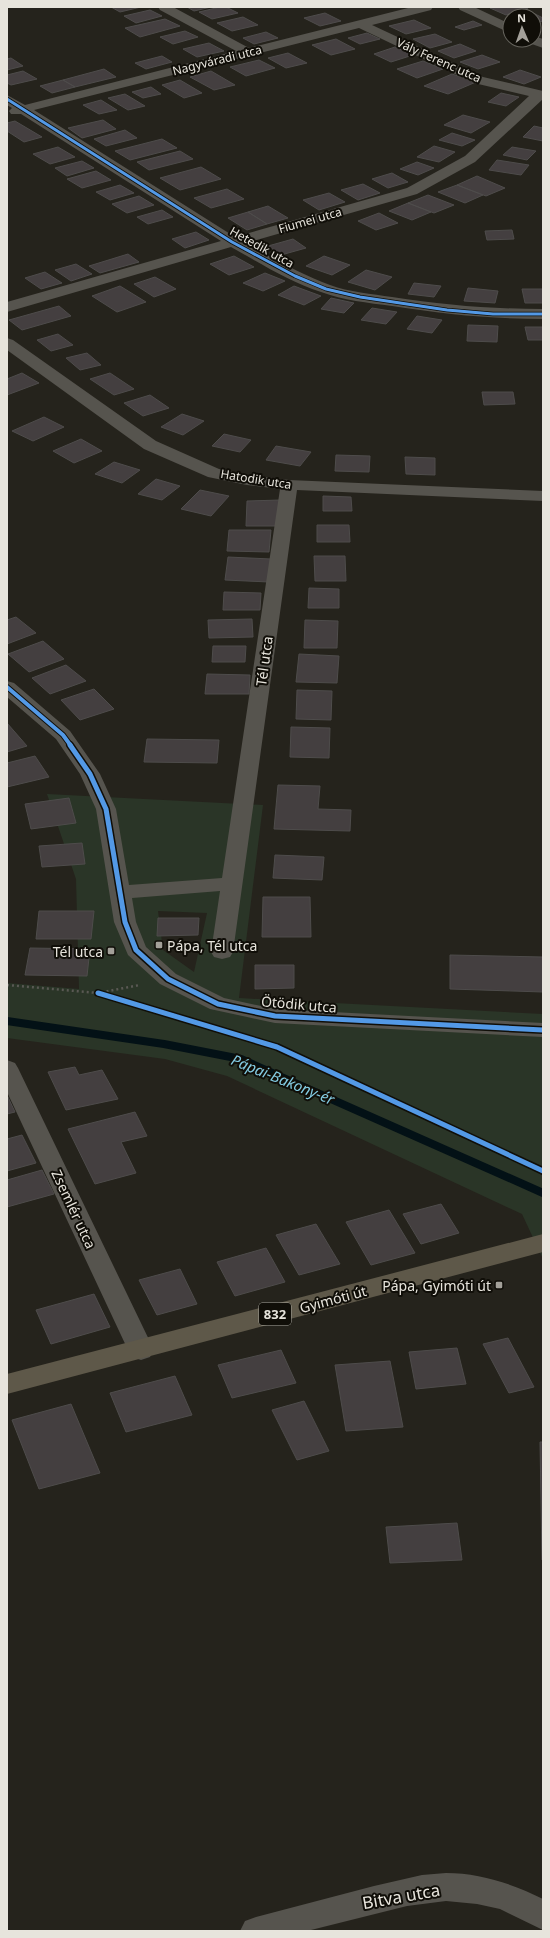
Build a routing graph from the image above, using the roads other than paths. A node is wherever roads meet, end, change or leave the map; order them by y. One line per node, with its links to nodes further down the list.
1 (164, 7): 6 (street)
2 (427, 7): 4 (street, Nagyváradi utca)
3 (464, 7): 5 (street)
4 (360, 24): 6 (street, Nagyváradi utca); 7 (street, Vály Ferenc utca)
5 (502, 25)
6 (247, 52): 9 (street, Nagyváradi utca)
7 (541, 94): 11 (street, Fiumei utca)
8 (7, 98): 9 (street, Hetedik utca)
9 (23, 109): 10 (street, Nagyváradi utca); 11 (street, Hetedik utca)
10 (7, 113)
11 (232, 242): 12 (street, Fiumei utca); 13 (street, Hetedik utca)
12 (7, 307)
13 (543, 314)
14 (7, 343): 15 (street, Hatodik utca)
15 (289, 485): 16 (street, Hatodik utca); 18 (street, Tél utca)
16 (543, 496)
17 (7, 687): 19 (street, Ötödik utca)
18 (233, 884): 19 (street); 20 (street, Tél utca)
19 (120, 892): 21 (street, Ötödik utca)
20 (222, 952)
21 (543, 1030)
22 (7, 1068): 24 (street, Zsemlér utca)
23 (543, 1243): 24 (main road, Gyimóti út / 832)
24 (141, 1350): 25 (main road, Gyimóti út / 832)
25 (7, 1384)
26 (543, 1916): 27 (street, Bitva utca)
27 (256, 1931)

